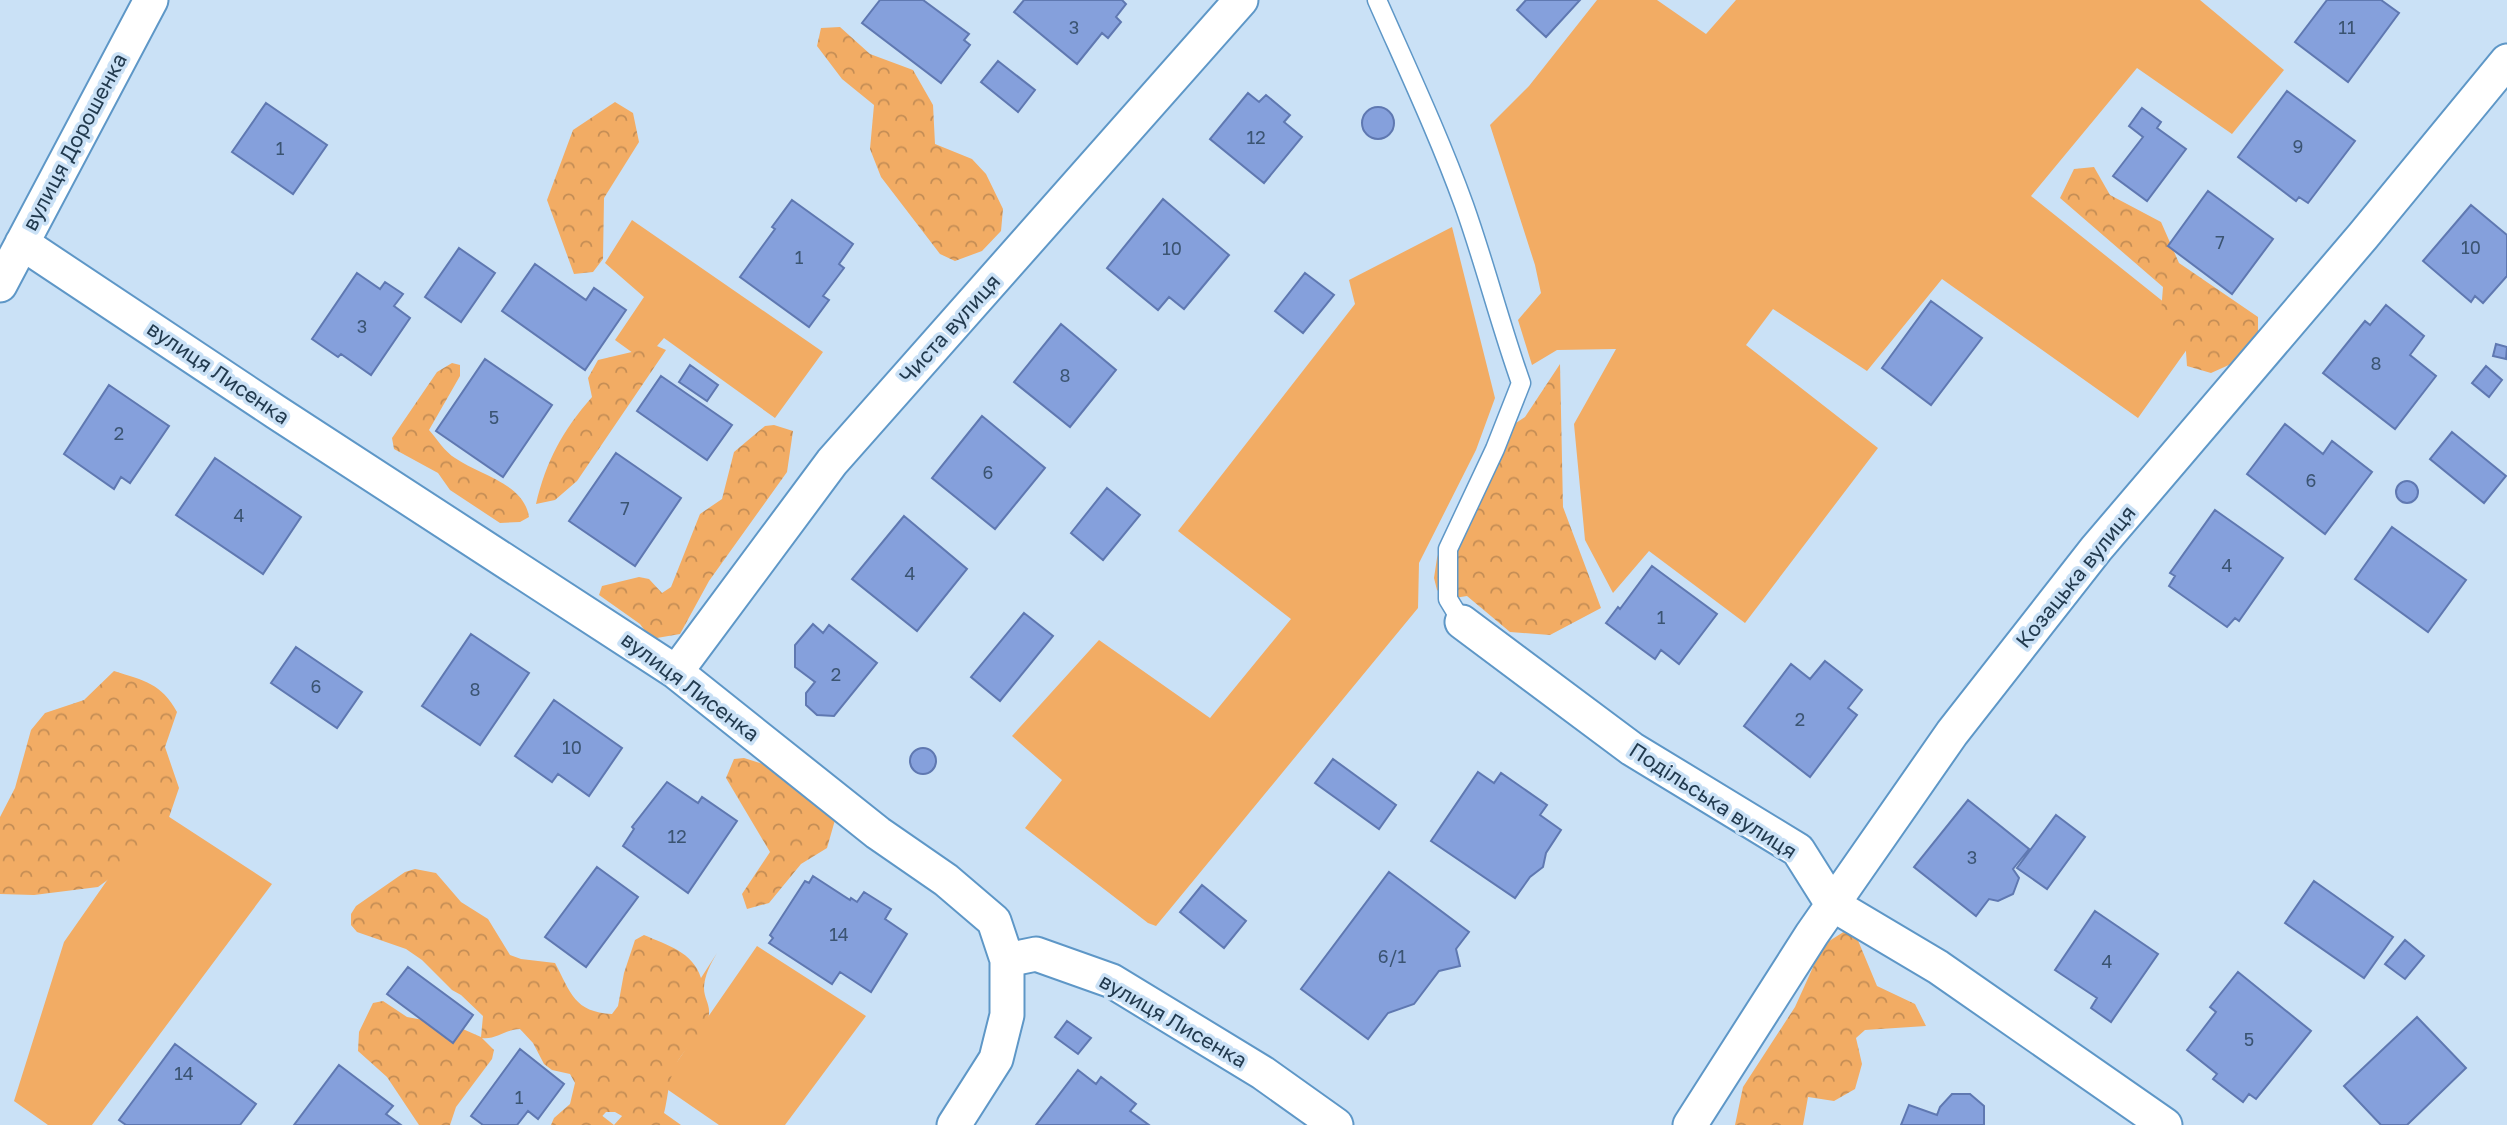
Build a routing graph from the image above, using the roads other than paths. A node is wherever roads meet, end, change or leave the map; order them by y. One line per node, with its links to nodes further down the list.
1 (151, 0): 5 (street, вулиця Дорошенка)
2 (1241, 0): 8 (street, Чиста вулиця)
3 (1377, 0): 7 (lane)
4 (2507, 61): 9 (street, Козацька вулиця)
5 (22, 243): 6 (street, вулиця Дорошенка); 8 (street, вулиця Лисенка)
6 (0, 285)
7 (1462, 622): 9 (street, Подільська вулиця)
8 (676, 672): 10 (street, вулиця Лисенка)
9 (1832, 904): 13 (street, Козацька вулиця); 14 (street, Подільська вулиця)
10 (1007, 960): 11 (street); 12 (street, вулиця Лисенка)
11 (954, 1125)
12 (1336, 1125)
13 (1690, 1125)
14 (2165, 1125)

